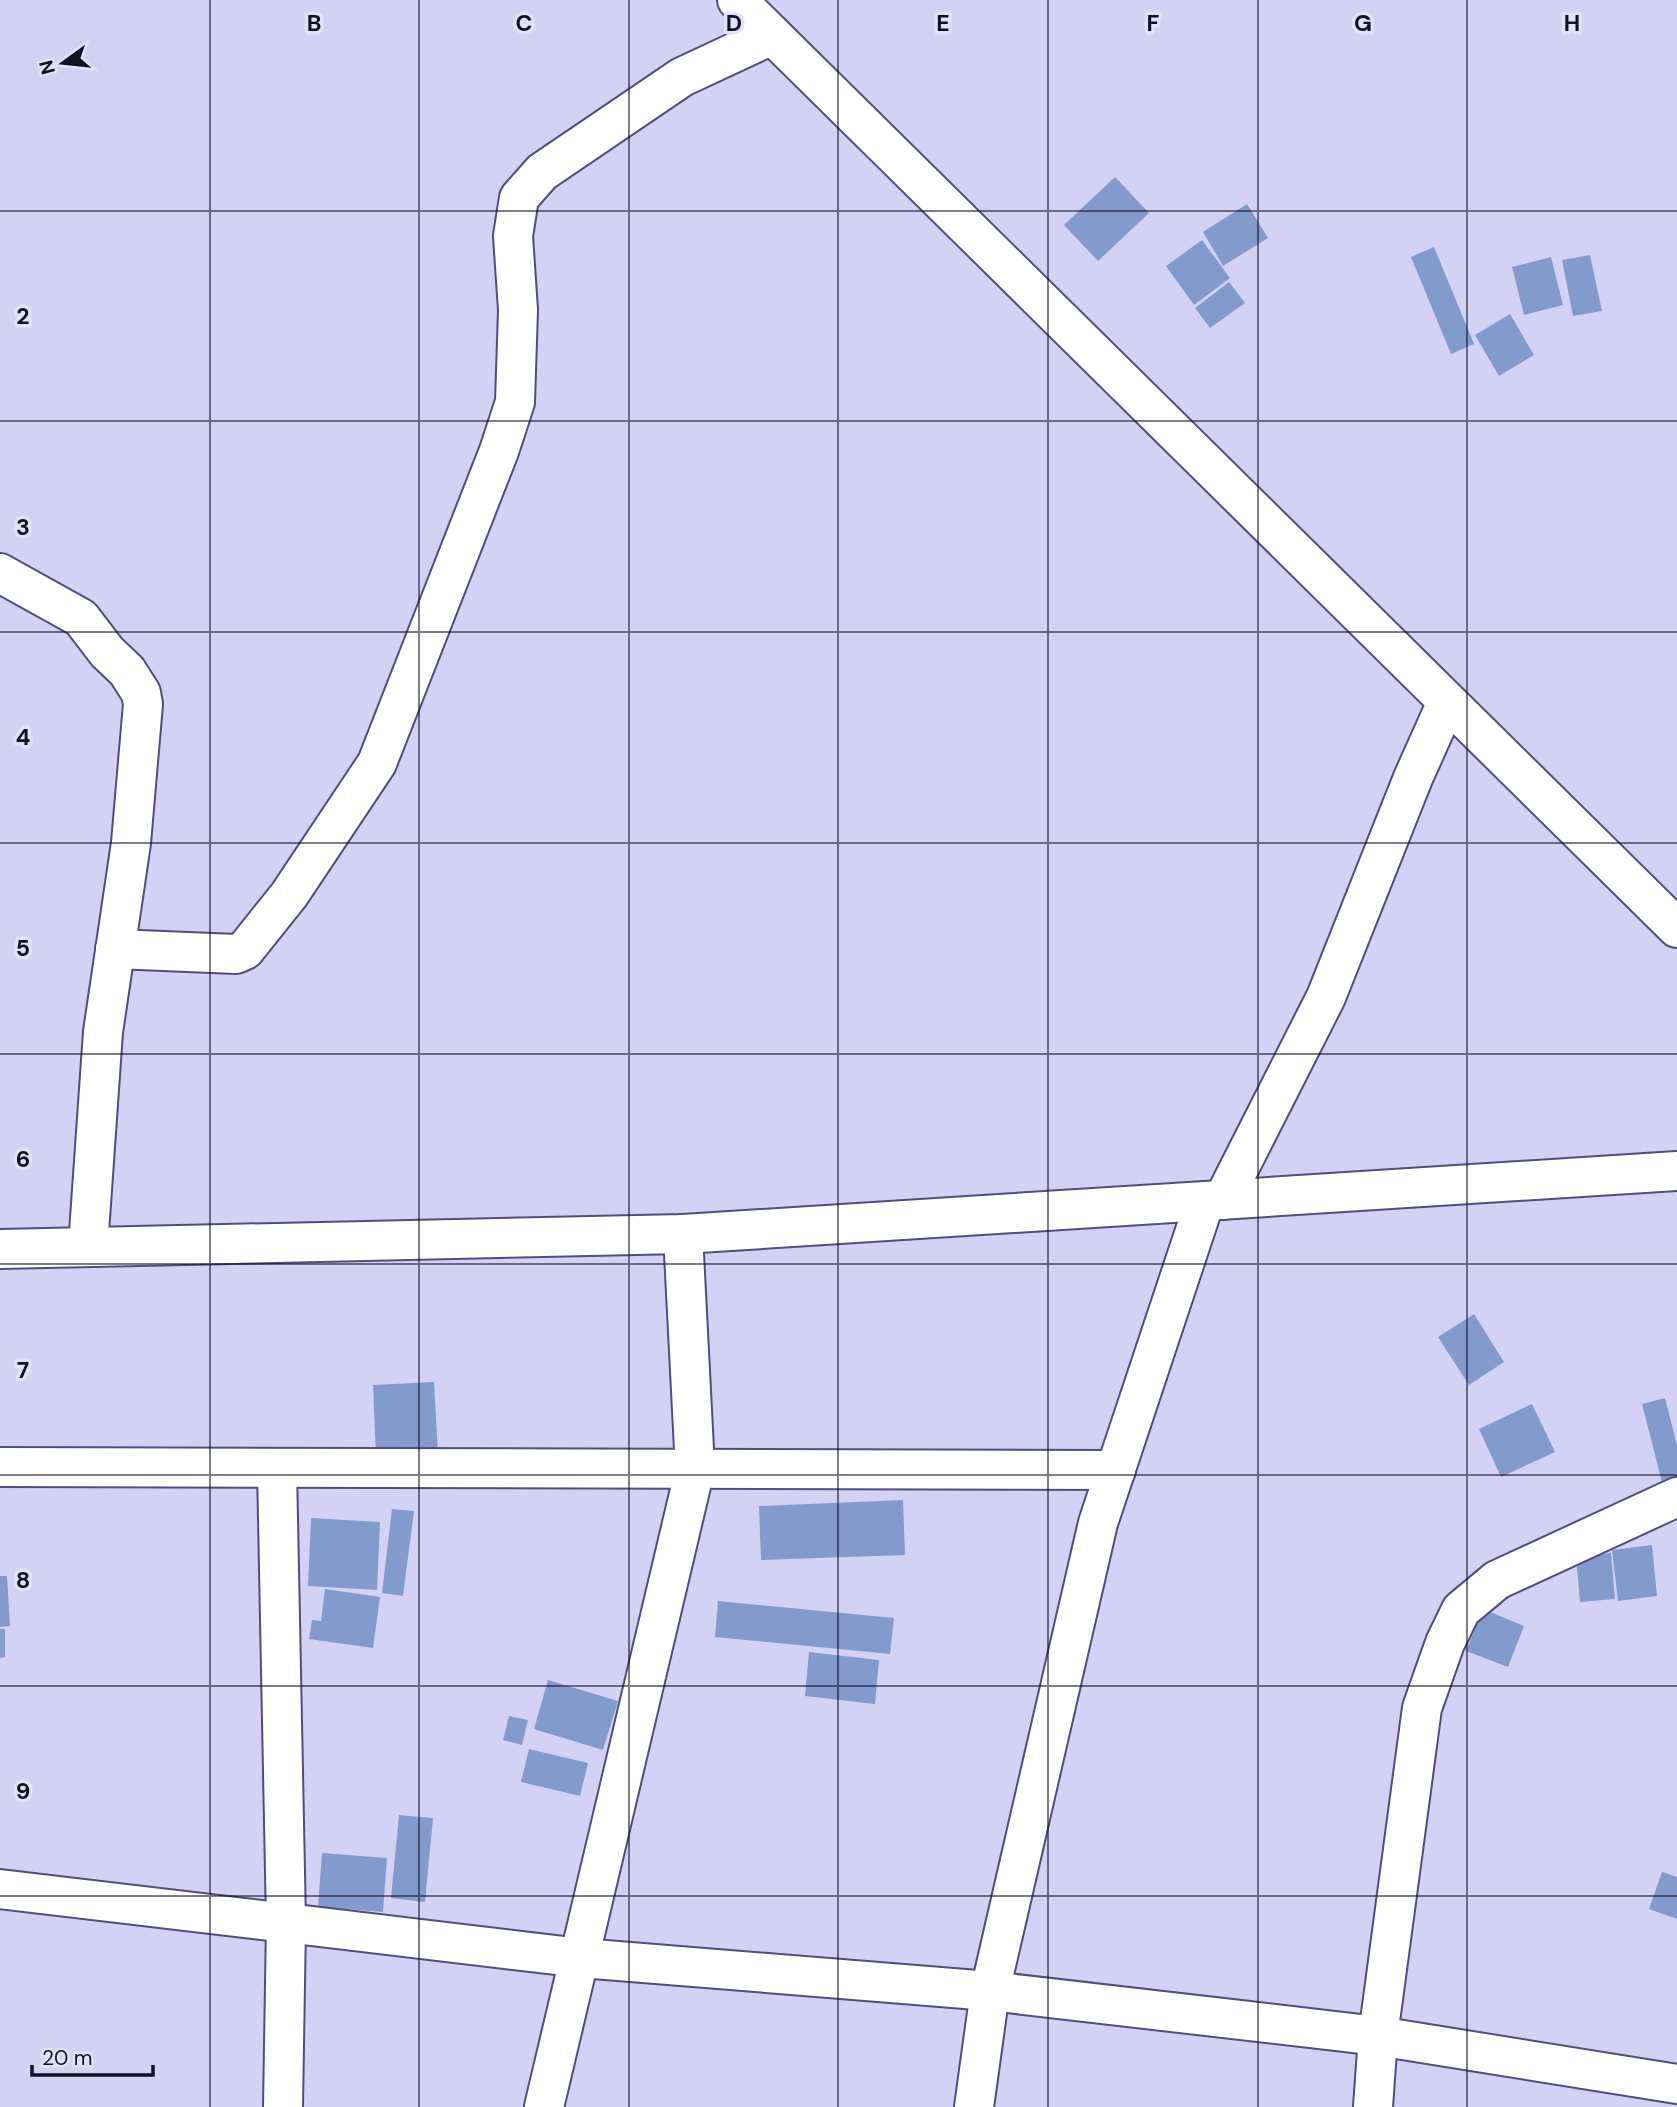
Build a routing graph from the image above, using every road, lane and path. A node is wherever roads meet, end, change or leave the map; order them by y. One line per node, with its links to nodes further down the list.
1 (737, 0): 2 (street)
2 (772, 35): 4 (street); 6 (street)
3 (0, 573): 6 (street)
4 (1447, 702): 5 (street); 8 (street)
5 (1677, 928)
6 (115, 948): 10 (street)
7 (1677, 1171): 8 (street)
8 (1214, 1200): 9 (street); 15 (street)
9 (683, 1234): 10 (street); 14 (street)
10 (88, 1247): 11 (street)
11 (0, 1249)
12 (0, 1467): 13 (street)
13 (277, 1468): 14 (street); 18 (street)
14 (695, 1469): 15 (street); 19 (street)
15 (1116, 1470): 20 (street)
16 (1677, 1497): 21 (street)
17 (0, 1889): 18 (street)
18 (286, 1923): 19 (street); 23 (street)
19 (581, 1958): 20 (street); 24 (street)
20 (990, 1991): 21 (street); 25 (street)
21 (1378, 2036): 22 (street); 26 (street)
22 (1677, 2084)
23 (284, 2107)
24 (544, 2107)
25 (974, 2107)
26 (1373, 2107)

